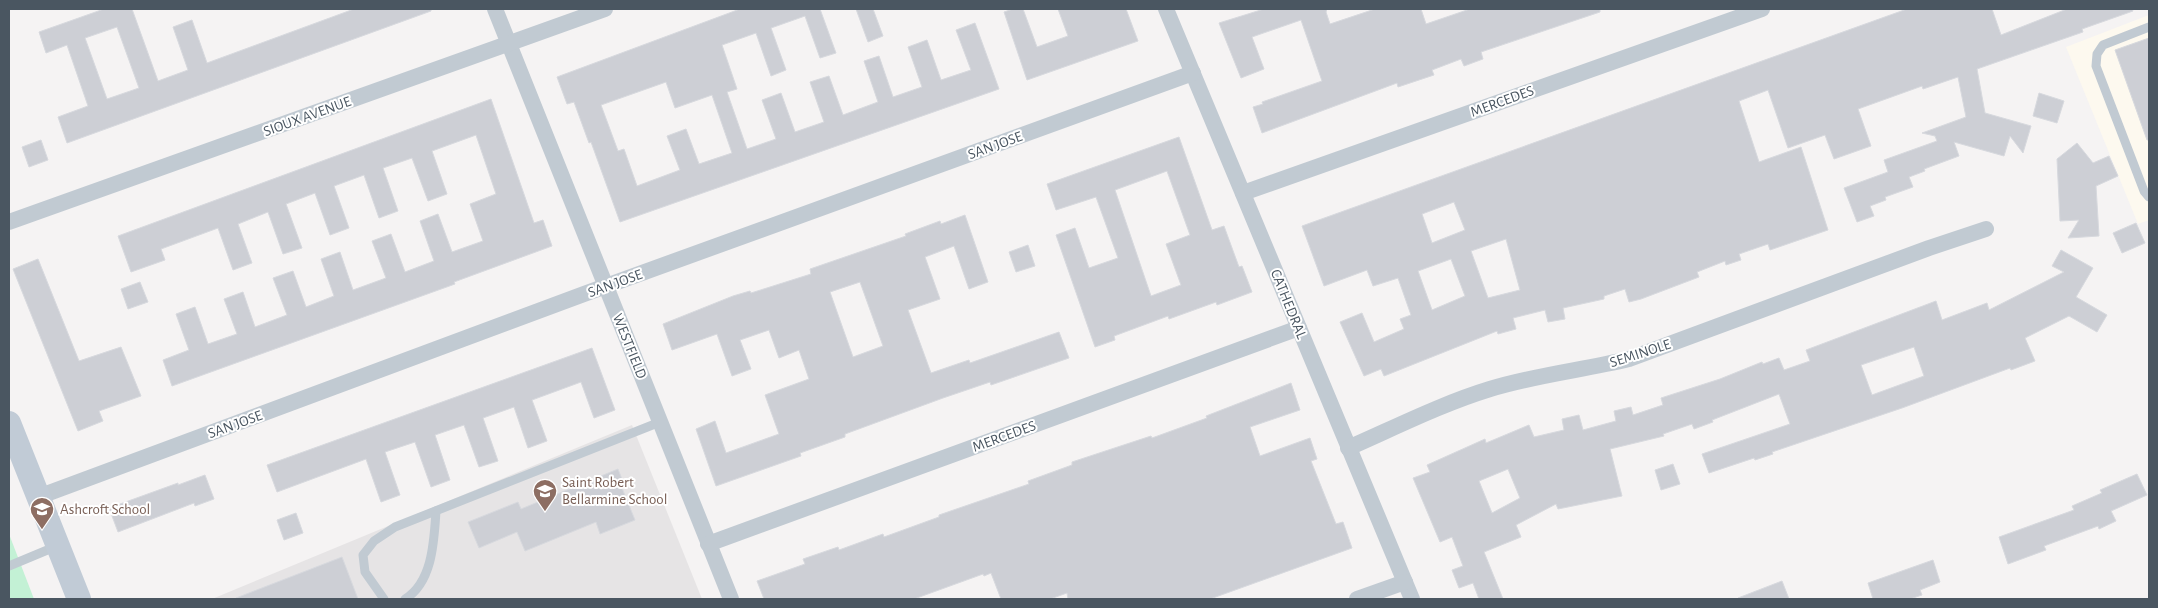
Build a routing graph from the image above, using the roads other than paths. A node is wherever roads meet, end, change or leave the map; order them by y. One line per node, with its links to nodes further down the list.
1 (495, 9): 6 (street, WESTFIELD)
2 (605, 9): 6 (street, SIOUX AVENUE)
3 (1166, 9): 7 (street, CATHEDRAL)
4 (1762, 9): 8 (street, MERCEDES)
5 (2149, 27): 9 (lane)
6 (509, 44): 10 (street, SIOUX AVENUE); 12 (street, WESTFIELD)
7 (1193, 73): 8 (street, CATHEDRAL); 12 (street, SAN JOSE)
8 (1243, 193): 13 (street, CATHEDRAL)
9 (2149, 197)
10 (9, 222)
11 (1986, 229): 16 (street, SEMINOLE)
12 (606, 287): 14 (street, WESTFIELD); 17 (street, SAN JOSE)
13 (1299, 328): 16 (street, CATHEDRAL); 19 (street, MERCEDES)
14 (660, 422): 18 (lane); 19 (street, WESTFIELD)
15 (9, 423): 17 (street)
16 (1348, 448): 22 (street, CATHEDRAL)
17 (38, 497): 20 (street)
18 (436, 511): 24 (lane); 25 (lane)
19 (708, 544): 26 (street, WESTFIELD)
20 (57, 546): 21 (lane); 23 (street)
21 (9, 566)
22 (1405, 582): 27 (street); 28 (street, CATHEDRAL)
23 (79, 599)
24 (384, 599)
25 (405, 599)
26 (731, 599)
27 (1357, 599)
28 (1412, 599)

